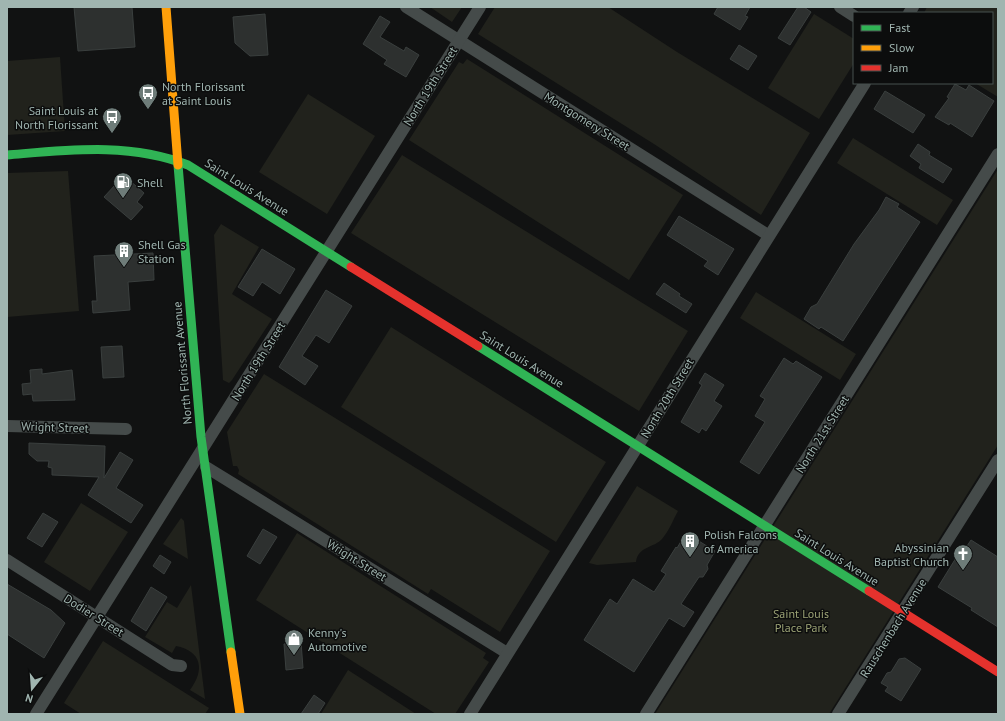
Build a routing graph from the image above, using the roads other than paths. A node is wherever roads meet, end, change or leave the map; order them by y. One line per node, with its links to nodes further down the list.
1 (166, 7): 10 (street, North Florissant Avenue)
2 (406, 7): 6 (street, Montgomery Street)
3 (480, 7): 6 (street, North 19th Street)
4 (840, 7): 5 (street)
5 (853, 15)
6 (459, 40): 11 (street, Montgomery Street); 12 (street, North 19th Street)
7 (864, 84): 11 (street, North 20th Street)
8 (998, 154): 19 (street, North 21st Street)
9 (7, 155): 10 (street, Saint Louis Avenue)
10 (178, 160): 12 (street, Saint Louis Avenue); 16 (street, North Florissant Avenue)
11 (768, 235): 15 (street, North 20th Street)
12 (327, 251): 15 (street, Saint Louis Avenue); 16 (street, North 19th Street)
13 (7, 426): 14 (street, Wright Street)
14 (126, 429)
15 (637, 446): 19 (street, Saint Louis Avenue); 23 (street, North 20th Street)
16 (203, 448): 18 (street, North Florissant Avenue); 22 (street, North 19th Street)
17 (998, 460): 21 (street, Rauschenbach Avenue)
18 (206, 467): 23 (street, Wright Street); 26 (street, North Florissant Avenue)
19 (764, 525): 21 (street, Saint Louis Avenue); 29 (street, North 21st Street)
20 (7, 560): 22 (street, Dodier Street)
21 (902, 612): 25 (street, Saint Louis Avenue); 30 (street, Rauschenbach Avenue)
22 (96, 617): 24 (street, Dodier Street); 27 (street, North 19th Street)
23 (507, 653): 28 (street, North 20th Street)
24 (181, 666)
25 (998, 672)
26 (242, 712)
27 (36, 714)
28 (470, 714)
29 (646, 714)
30 (838, 714)

